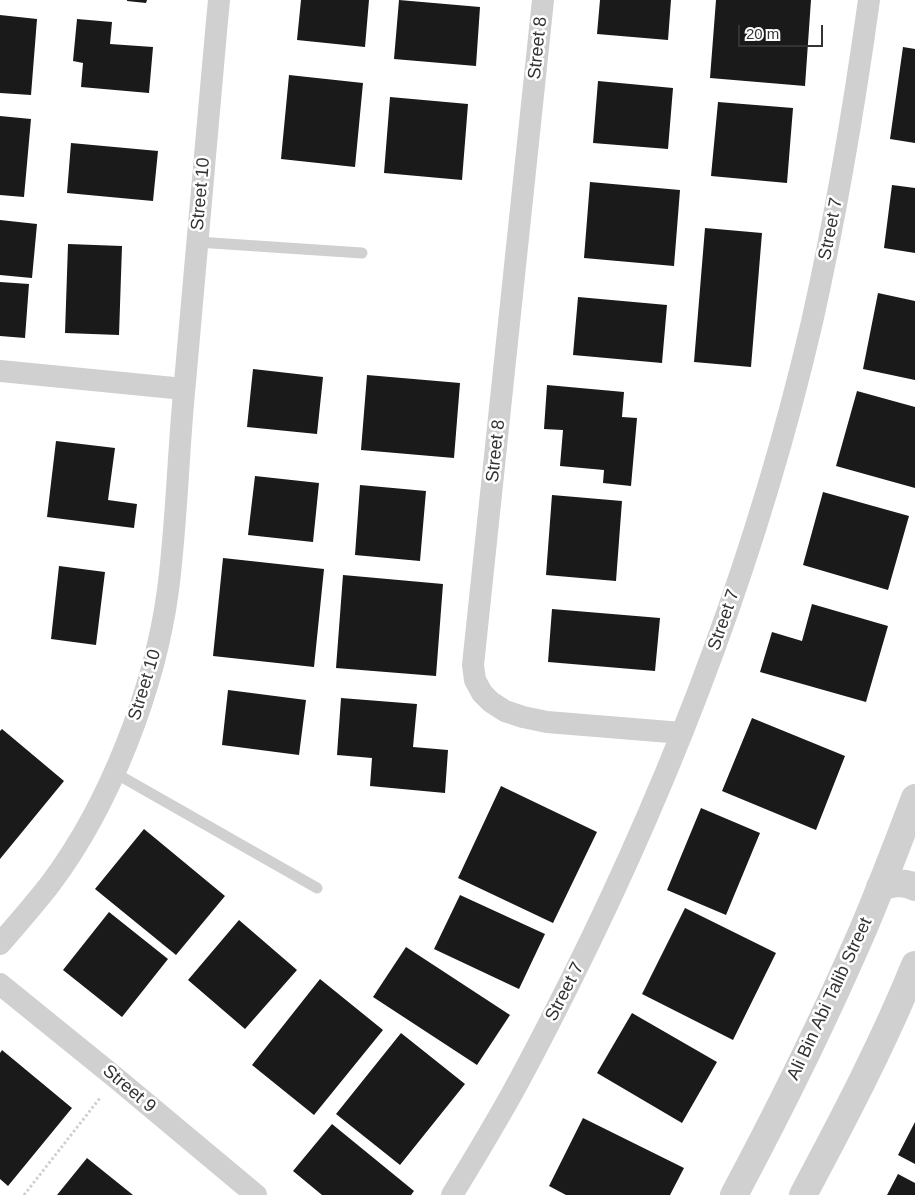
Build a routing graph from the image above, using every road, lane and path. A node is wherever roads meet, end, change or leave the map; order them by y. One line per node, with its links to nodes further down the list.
1 (218, 0): 4 (street, Street 10)
2 (543, 0): 8 (street, Street 8)
3 (869, 0): 8 (street, Street 7)
4 (197, 242): 5 (lane); 7 (street, Street 10)
5 (362, 253)
6 (0, 372): 7 (street)
7 (184, 389): 9 (street, Street 10)
8 (682, 733): 20 (street, Street 7)
9 (114, 773): 13 (lane); 14 (street, Street 10)
10 (915, 798): 11 (street, Ali Bin Abi Talib Street)
11 (880, 887): 12 (street); 21 (street, Ali Bin Abi Talib Street)
12 (915, 887)
13 (317, 888)
14 (0, 944)
15 (915, 965): 22 (street)
16 (0, 984): 17 (street, Street 9)
17 (116, 1078): 18 (path); 19 (street, Street 9)
18 (24, 1195)
19 (256, 1195)
20 (452, 1195)
21 (734, 1195)
22 (803, 1195)

